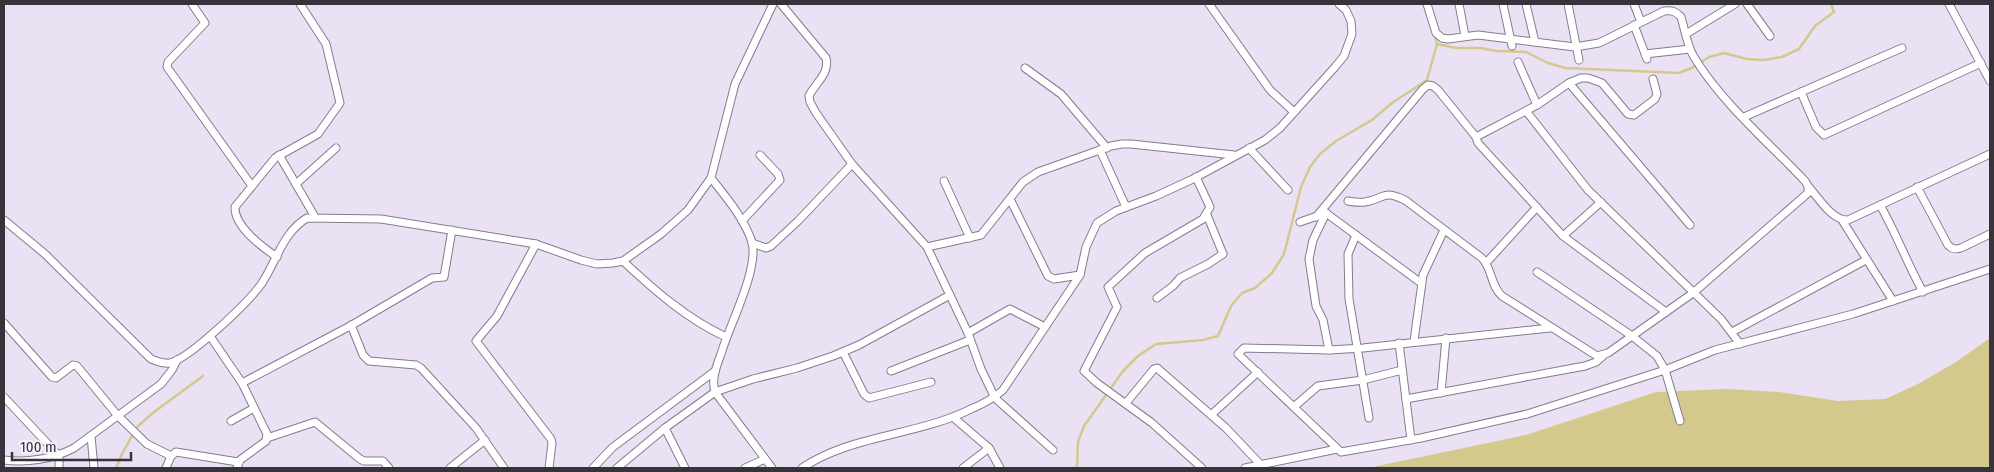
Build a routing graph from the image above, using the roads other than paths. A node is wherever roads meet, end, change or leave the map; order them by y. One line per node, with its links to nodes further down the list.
1 (192, 4): 51 (street)
2 (300, 4): 43 (street)
3 (773, 4): 48 (street)
4 (781, 4): 46 (street)
5 (1209, 4): 36 (street)
6 (1339, 4): 36 (street)
7 (1427, 4): 19 (street)
8 (1459, 4): 19 (street)
9 (1503, 4): 21 (street)
10 (1526, 4): 22 (street)
11 (1568, 4): 23 (street)
12 (1634, 4): 17 (street)
13 (1735, 4): 18 (street)
14 (1747, 4): 20 (street)
15 (1949, 4): 28 (street)
16 (1674, 7): 17 (street); 18 (street)
17 (1638, 23): 23 (street); 25 (street)
18 (1686, 34): 25 (street)
19 (1464, 36): 21 (street)
20 (1770, 36)
21 (1512, 42): 22 (street)
22 (1534, 42): 23 (street)
23 (1575, 47): 26 (street)
24 (1902, 48): 33 (street)
25 (1692, 52): 37 (street)
26 (1579, 60)
27 (1518, 62): 34 (street)
28 (1980, 63): 31 (street); 33 (street)
29 (1025, 68): 41 (street)
30 (1653, 78): 32 (street)
31 (1990, 82)
32 (1569, 83): 34 (street); 69 (street)
33 (1801, 92): 37 (street)
34 (1537, 105): 35 (street)
35 (1526, 111): 38 (street); 57 (street)
36 (1294, 112): 40 (street)
37 (1744, 117): 52 (street)
38 (1476, 137): 60 (street); 64 (street)
39 (336, 148): 50 (street)
40 (1250, 148): 45 (street); 54 (street)
41 (1104, 149): 45 (street); 55 (street); 59 (street)
42 (1990, 154): 53 (street)
43 (279, 156): 50 (street); 51 (street)
44 (760, 156): 67 (street)
45 (1234, 156): 47 (street)
46 (852, 164): 77 (street); 78 (street)
47 (1196, 177): 59 (street); 62 (street)
48 (711, 178): 67 (street); 81 (street)
49 (944, 181): 75 (street)
50 (296, 184): 63 (street)
51 (252, 186): 79 (street)
52 (1808, 186): 66 (street); 87 (street)
53 (1917, 187): 58 (street); 72 (street)
54 (1288, 190)
55 (1010, 199): 75 (street); 85 (street)
56 (1348, 201): 71 (street)
57 (1601, 202): 74 (street); 87 (street)
58 (1880, 205): 66 (street); 88 (street)
59 (1126, 207): 85 (street)
60 (1537, 208): 74 (street); 82 (street)
61 (1326, 214): 64 (street); 73 (street); 107 (street)
62 (1207, 215): 90 (street); 124 (street)
63 (315, 217): 70 (street); 79 (street)
64 (1316, 217): 68 (street)
65 (4, 220): 110 (street)
66 (1842, 220): 80 (street)
67 (742, 221): 77 (street)
68 (1300, 222)
69 (1690, 225)
70 (452, 230): 76 (street); 94 (street)
71 (1444, 230): 82 (street); 86 (street)
72 (1990, 234)
73 (1356, 235): 86 (street); 106 (street)
74 (1563, 236): 92 (street)
75 (970, 238): 78 (street)
76 (536, 244): 81 (street); 153 (street)
77 (752, 244): 101 (street)
78 (927, 247): 89 (street)
79 (277, 257): 98 (street)
80 (1866, 260): 91 (street); 97 (street)
81 (623, 261): 101 (street)
82 (1486, 262): 96 (street)
83 (1990, 269): 88 (street)
84 (1537, 272): 100 (street)
85 (1080, 275): 95 (street)
86 (1421, 283): 103 (street)
87 (1693, 292): 92 (street); 97 (street)
88 (1923, 292): 91 (street)
89 (950, 295): 99 (street); 108 (street)
90 (1157, 298)
91 (1892, 301): 105 (street)
92 (1666, 312): 100 (street)
93 (4, 322): 128 (street)
94 (351, 325): 118 (street); 136 (street)
95 (1045, 328): 99 (street); 122 (street)
96 (1550, 328): 102 (street); 109 (street)
97 (1732, 332): 105 (street)
98 (210, 336): 110 (street); 118 (street)
99 (969, 336): 114 (street); 122 (street)
100 (1632, 336): 109 (street); 113 (street)
101 (726, 337): 111 (street)
102 (1446, 338): 103 (street); 120 (street)
103 (1414, 341): 104 (street)
104 (1399, 343): 106 (street); 112 (street)
105 (1740, 344): 113 (street)
106 (1358, 348): 107 (street); 116 (street)
107 (1329, 350): 115 (street)
108 (843, 352): 117 (street); 119 (street)
109 (1603, 356): 120 (street)
110 (177, 360): 128 (street)
111 (716, 370): 119 (street); 154 (street)
112 (1402, 370): 116 (street); 123 (street)
113 (1665, 370): 132 (street); 137 (street)
114 (891, 371)
115 (1258, 372): 125 (street); 127 (street)
116 (1364, 380): 125 (street); 130 (street)
117 (931, 382)
118 (242, 383): 126 (street)
119 (715, 392): 133 (street); 144 (street)
120 (1441, 393): 123 (street)
121 (4, 397): 141 (street)
122 (995, 398): 129 (street); 140 (street)
123 (1406, 399): 137 (street)
124 (1126, 403): 127 (street); 162 (street)
125 (1295, 406): 139 (street)
126 (254, 408): 131 (street); 135 (street)
127 (1211, 415): 146 (street)
128 (118, 416): 134 (street); 142 (street)
129 (954, 418): 138 (street); 159 (street)
130 (1369, 418)
131 (231, 421)
132 (1680, 421)
133 (665, 428): 155 (street); 156 (street)
134 (91, 436): 141 (street); 148 (street)
135 (267, 438): 145 (street); 150 (street)
136 (485, 440): 151 (street); 152 (street)
137 (1411, 440): 139 (street)
138 (989, 448): 160 (street); 161 (street)
139 (1337, 449): 146 (street)
140 (1053, 450)
141 (59, 456): 143 (street); 147 (street)
142 (171, 456): 145 (street); 149 (street)
143 (5, 459)
144 (765, 459): 157 (street); 158 (street)
145 (238, 465)
146 (1261, 465): 163 (street)
147 (59, 468)
148 (94, 468)
149 (166, 468)
150 (389, 468)
151 (450, 468)
152 (504, 468)
153 (549, 468)
154 (593, 468)
155 (618, 468)
156 (685, 468)
157 (746, 468)
158 (772, 468)
159 (802, 468)
160 (963, 468)
161 (1000, 468)
162 (1202, 468)
163 (1245, 468)

